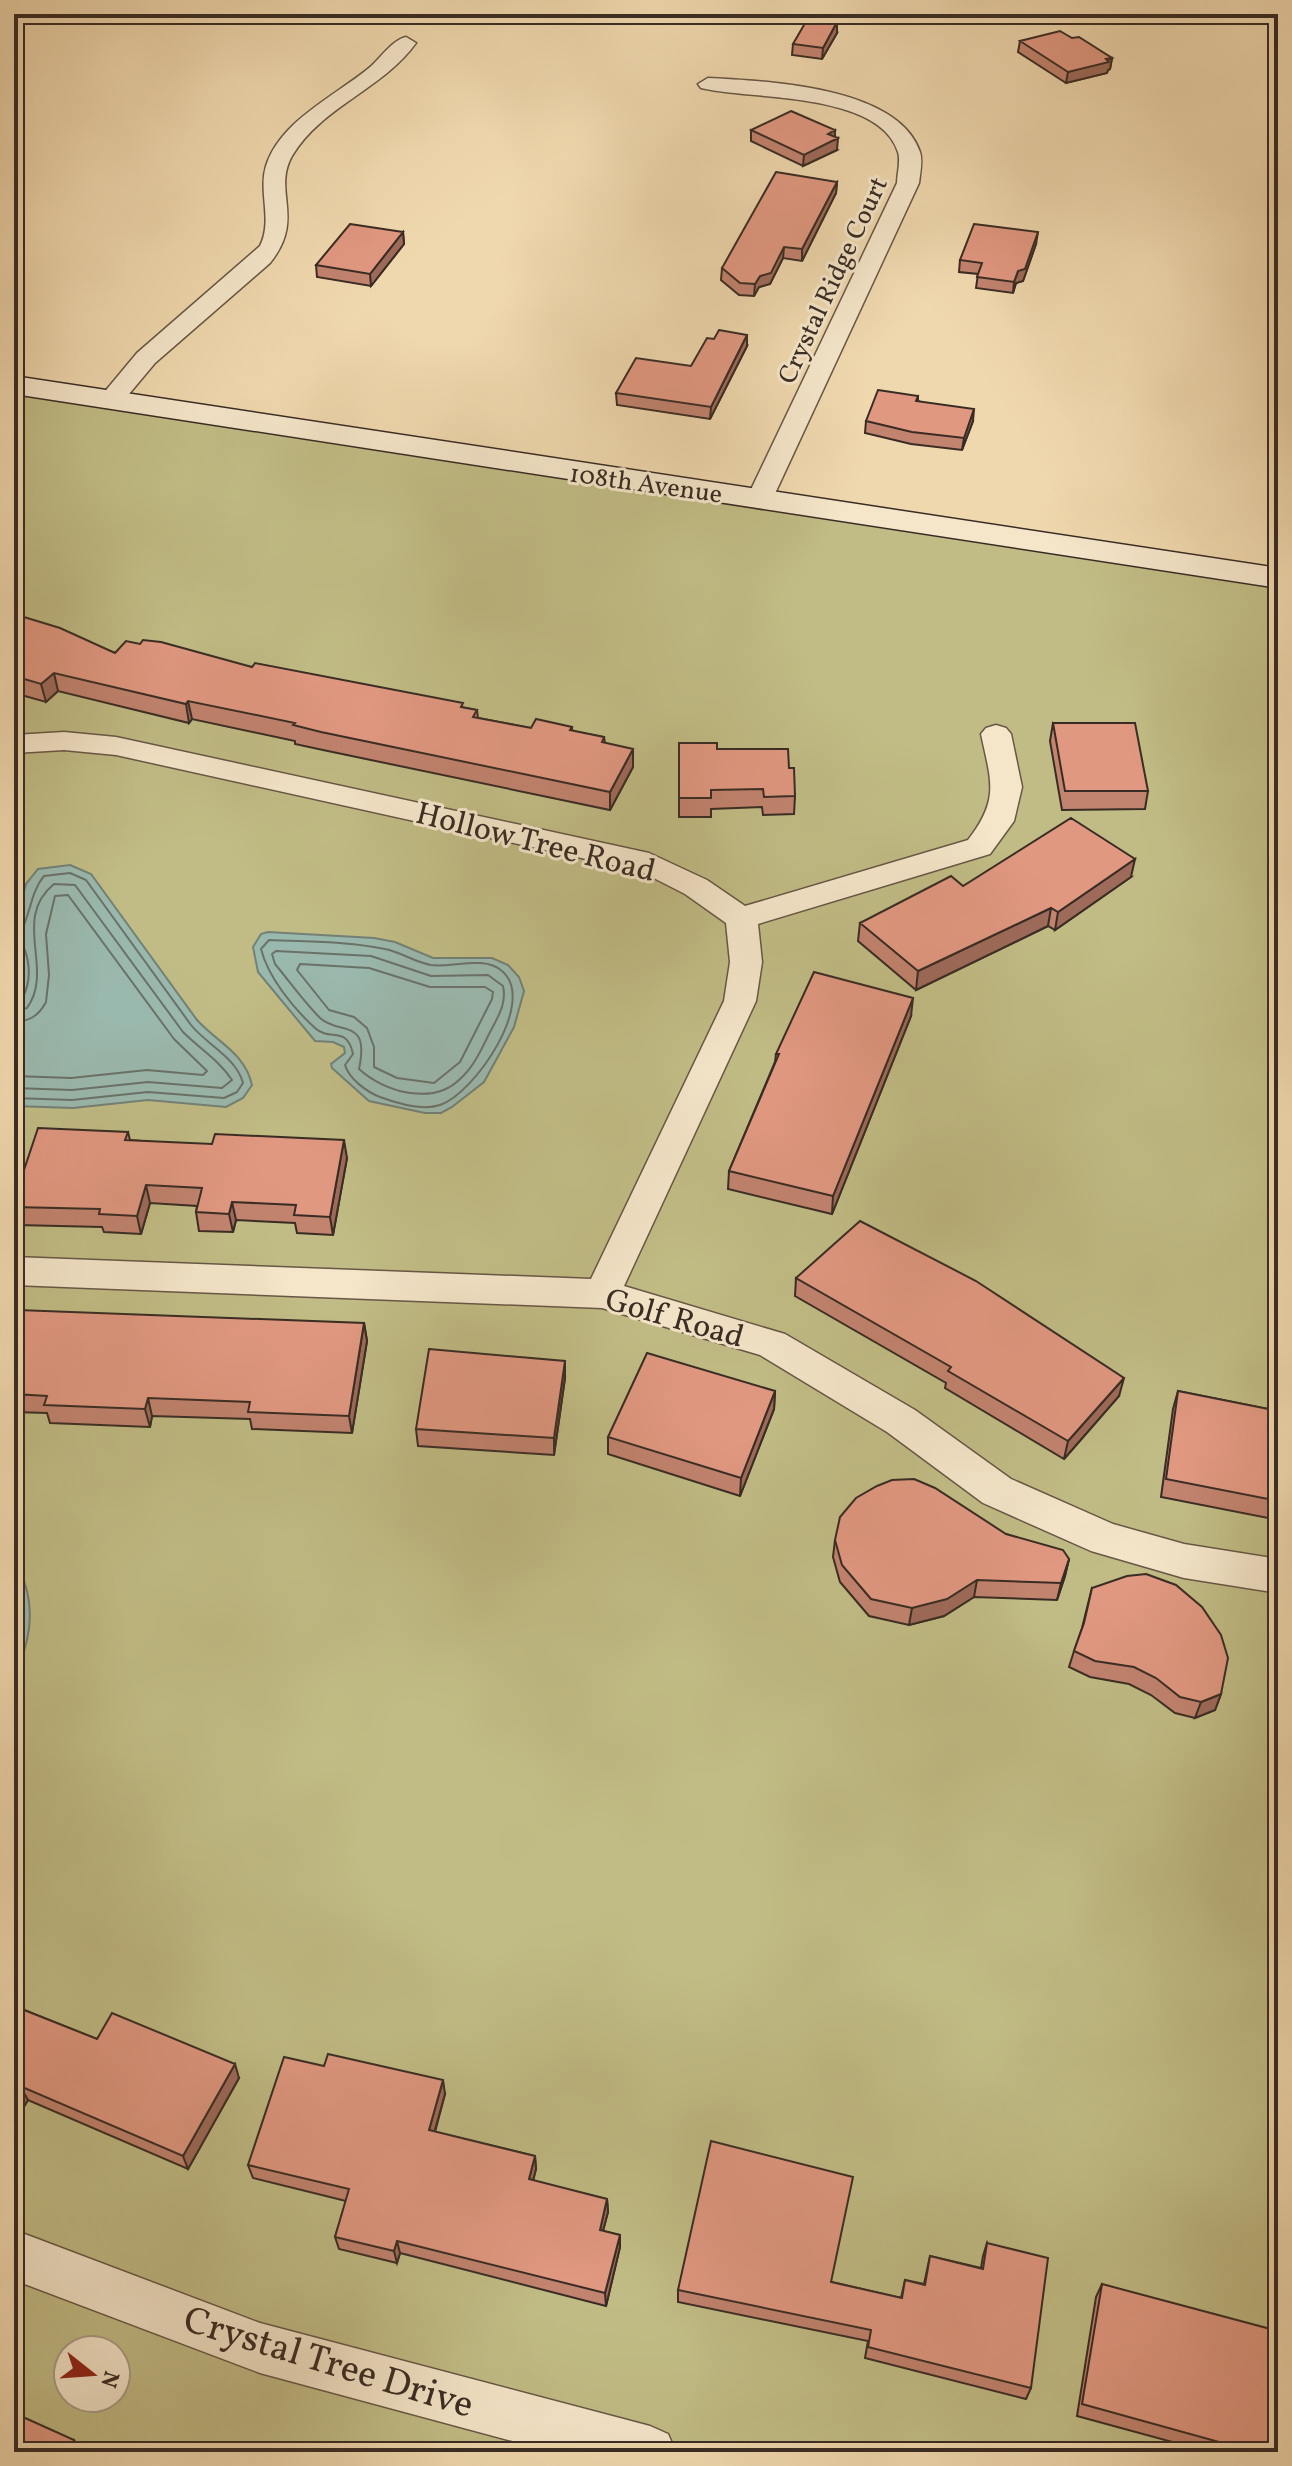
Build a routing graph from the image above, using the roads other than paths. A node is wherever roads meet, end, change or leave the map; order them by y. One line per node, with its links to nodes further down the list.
1 (406, 43): 4 (street)
2 (708, 84): 5 (street, Crystal Ridge Court)
3 (14, 385): 4 (street, 108th Avenue)
4 (110, 401): 5 (street, 108th Avenue)
5 (759, 500): 6 (street, 108th Avenue)
6 (1278, 578)
7 (996, 734): 9 (street)
8 (14, 744): 9 (street, Hollow Tree Road)
9 (741, 918): 11 (street)
10 (14, 1271): 11 (street, Golf Road)
11 (602, 1294): 12 (street, Golf Road)
12 (1278, 1576)
13 (14, 2255): 14 (street, Crystal Tree Drive)
14 (650, 2452)

